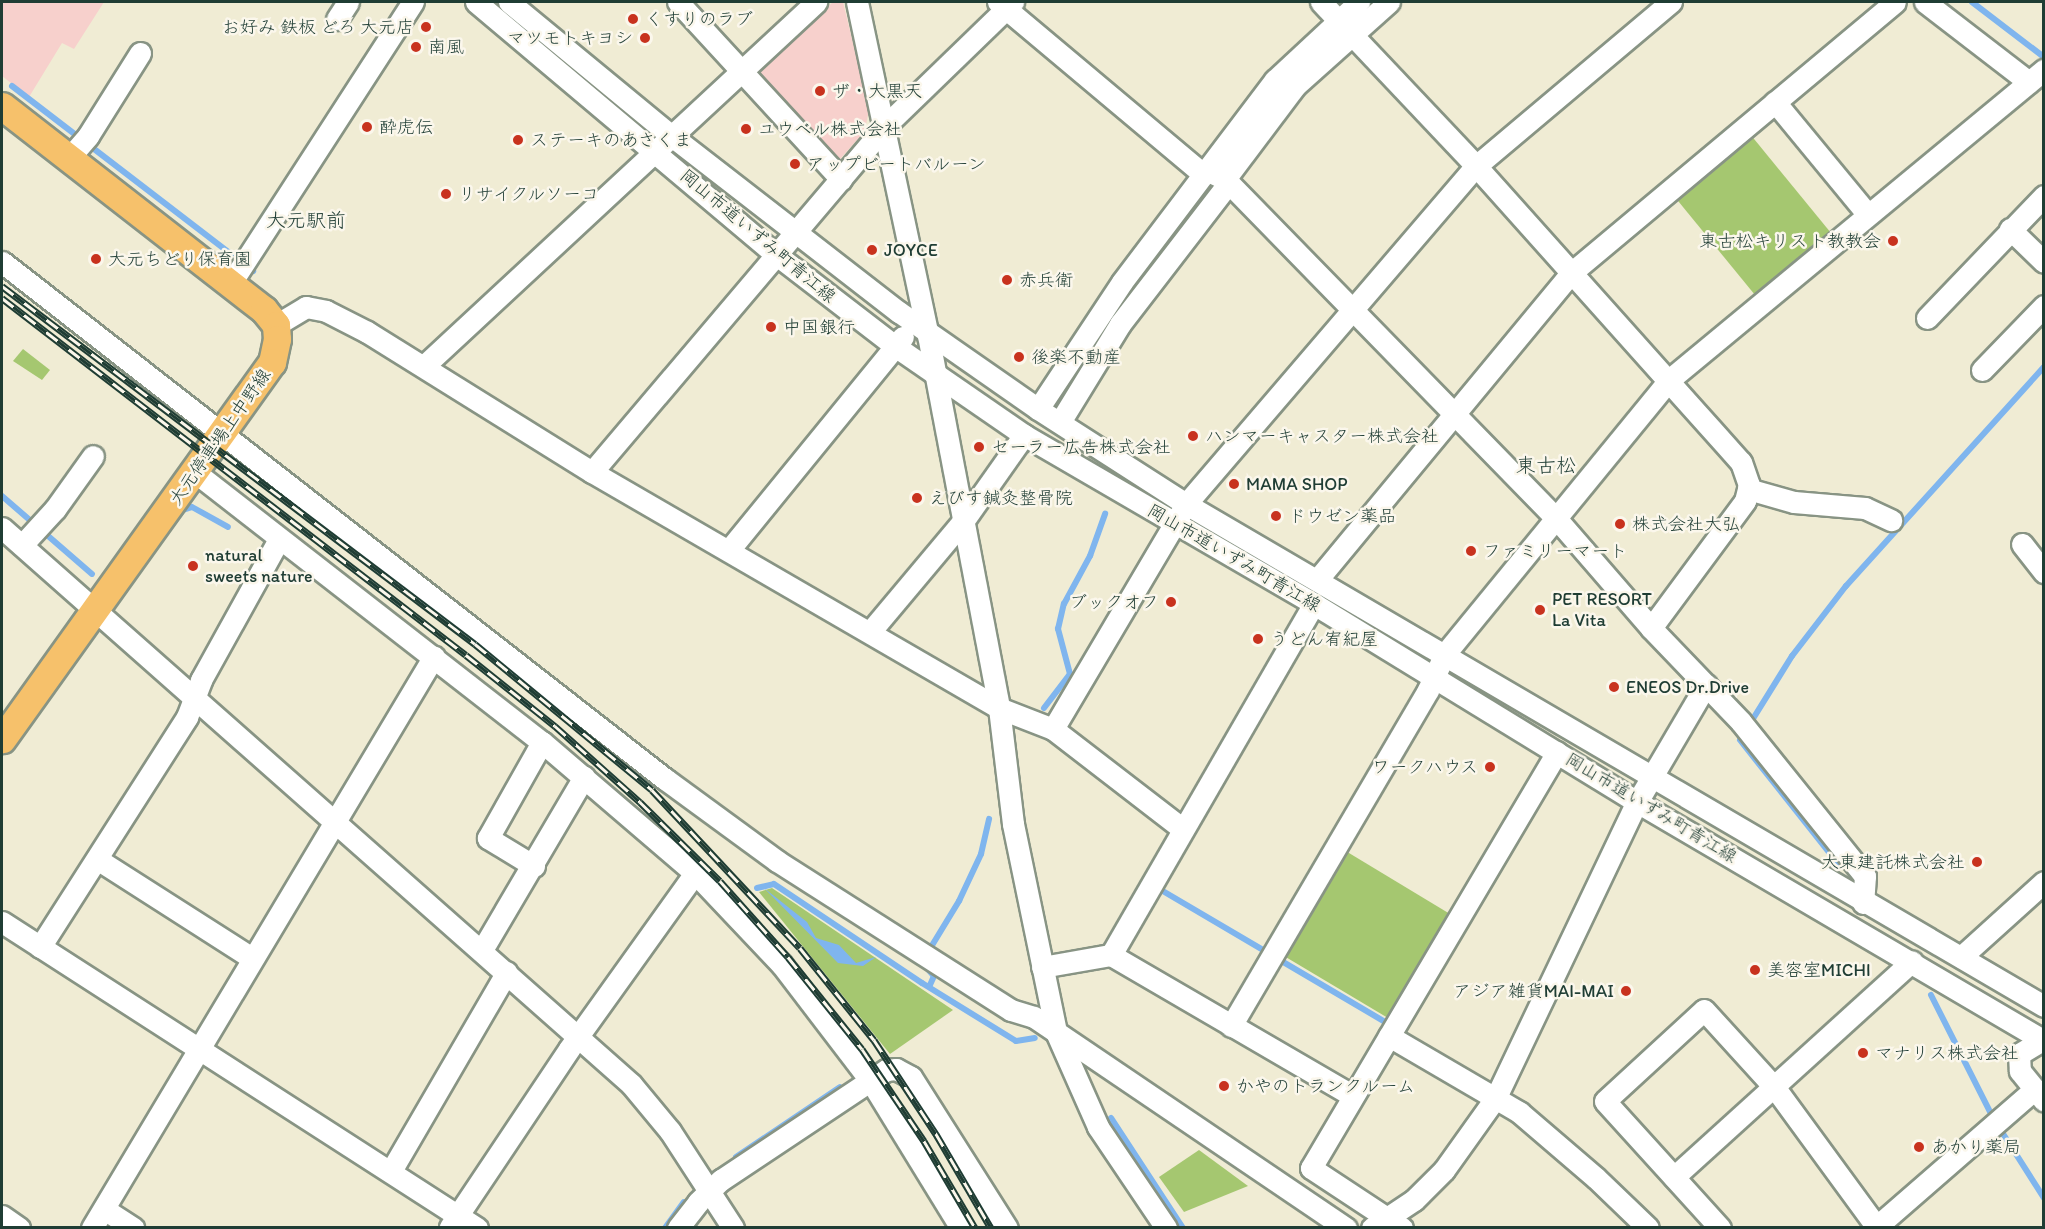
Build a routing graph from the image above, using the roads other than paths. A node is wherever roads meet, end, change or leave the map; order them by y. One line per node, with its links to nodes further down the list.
1 (413, 2): 34 (street)
2 (476, 2): 23 (street, 岡山市道いずみ町青江線)
3 (509, 2): 21 (street, 岡山市道いずみ町青江線)
4 (678, 2): 16 (street)
5 (816, 2): 16 (street)
6 (857, 2): 20 (street)
7 (1321, 2): 14 (street)
8 (1359, 2): 14 (street)
9 (1389, 2): 14 (street)
10 (1671, 2): 24 (street)
11 (1895, 2): 18 (street)
12 (1925, 2): 17 (street)
13 (1006, 4): 20 (street); 26 (street)
14 (1346, 28): 24 (street); 26 (street)
15 (140, 53): 22 (street)
16 (742, 72): 21 (street); 25 (street)
17 (2036, 76): 28 (street)
18 (1775, 102): 28 (street); 35 (street)
19 (2, 106): 22 (main road)
20 (886, 125): 25 (street); 40 (street)
21 (673, 137): 23 (street); 30 (street, 岡山市道いずみ町青江線)
22 (79, 147): 34 (main road)
23 (657, 151): 31 (street, 岡山市道いずみ町青江線); 42 (street)
24 (1476, 166): 35 (street); 37 (street)
25 (841, 179): 30 (street)
26 (1218, 179): 37 (street); 46 (street); 48 (street)
27 (2043, 196): 29 (street)
28 (1868, 215): 45 (street)
29 (2010, 229): 33 (street); 38 (street)
30 (796, 232): 31 (street); 40 (street, 岡山市道いずみ町青江線)
31 (778, 256): 41 (street, 岡山市道いずみ町青江線); 53 (street)
32 (2, 262): 49 (street)
33 (2043, 262)
34 (240, 270): 39 (main road)
35 (1570, 273): 45 (street); 47 (street)
36 (2043, 306): 43 (street)
37 (1352, 309): 47 (street); 55 (street)
38 (1927, 318)
39 (276, 326): 42 (street); 49 (main road, 大元停車場上中野線)
40 (921, 329): 41 (street); 44 (street); 46 (street, 岡山市道いずみ町青江線)
41 (895, 346): 44 (street, 岡山市道いずみ町青江線); 63 (street)
42 (425, 365): 53 (street)
43 (1982, 370)
44 (935, 374): 50 (street, 岡山市道いずみ町青江線); 57 (street)
45 (1669, 380): 54 (street); 56 (street)
46 (1038, 409): 48 (street, 岡山市道いずみ町青江線)
47 (1454, 414): 56 (street); 65 (street)
48 (1060, 422): 55 (street, 岡山市道いずみ町青江線)
49 (224, 432): 52 (main road, 大元停車場上中野線); 102 (street)
50 (1024, 435): 57 (street); 59 (street, 岡山市道いずみ町青江線)
51 (93, 456): 61 (street)
52 (196, 472): 60 (street); 67 (main road, 大元停車場上中野線)
53 (592, 472): 63 (street)
54 (1748, 489): 58 (street); 68 (street)
55 (1186, 504): 59 (street); 65 (street, 岡山市道いずみ町青江線)
56 (1555, 517): 68 (street); 70 (street)
57 (964, 520): 69 (street); 75 (street)
58 (1891, 520)
59 (1174, 523): 66 (street, 岡山市道いずみ町青江線); 76 (street)
60 (279, 539): 71 (street); 74 (street)
61 (10, 541): 67 (street)
62 (2022, 544): 64 (street)
63 (729, 550): 69 (street)
64 (2043, 572)
65 (1317, 580): 70 (street, 岡山市道いずみ町青江線)
66 (1314, 604): 72 (street, 岡山市道いずみ町青江線); 84 (street)
67 (96, 608): 74 (street); 77 (main road, 大元停車場上中野線)
68 (1652, 628): 73 (street)
69 (870, 632): 75 (street)
70 (1444, 655): 72 (street); 80 (street, 岡山市道いずみ町青江線)
71 (434, 656): 78 (street); 83 (street)
72 (1434, 680): 79 (street, 岡山市道いずみ町青江線); 100 (street)
73 (1706, 685): 80 (street); 89 (street)
74 (194, 698): 83 (street); 85 (street)
75 (999, 708): 76 (street); 97 (street)
76 (1053, 729): 84 (street)
77 (2, 740)
78 (542, 742): 81 (street); 86 (street)
79 (1557, 752): 82 (street, 岡山市道いずみ町青江線); 101 (street)
80 (1653, 774): 82 (street); 89 (street, 岡山市道いずみ町青江線)
81 (584, 777): 86 (street); 87 (street)
82 (1637, 802): 96 (street, 岡山市道いずみ町青江線); 110 (street)
83 (337, 822): 92 (street); 95 (street)
84 (1184, 830): 93 (street)
85 (98, 859): 91 (street); 95 (street)
86 (534, 866): 92 (street)
87 (695, 873): 103 (street); 106 (street)
88 (2043, 882): 94 (street)
89 (1863, 903): 94 (street, 岡山市道いずみ町青江線)
90 (2, 922): 91 (street)
91 (39, 947): 105 (street)
92 (482, 950): 98 (street)
93 (1111, 955): 97 (street); 100 (street)
94 (1961, 957): 99 (street, 岡山市道いずみ町青江線)
95 (252, 958): 105 (street)
96 (1912, 961): 104 (street, 岡山市道いずみ町青江線); 107 (street)
97 (1042, 967): 102 (street)
98 (507, 972): 103 (street); 111 (street)
99 (2043, 1006)
100 (1231, 1026): 108 (street)
101 (1392, 1030): 108 (street); 110 (street)
102 (1056, 1032): 126 (street); 127 (street)
103 (579, 1036): 113 (street); 116 (street)
104 (2043, 1040): 109 (street)
105 (199, 1050): 111 (street); 114 (street)
106 (870, 1080): 113 (street); 124 (street); 125 (street)
107 (1775, 1088): 112 (street); 112 (street); 130 (street)
108 (1352, 1095): 117 (street)
109 (2039, 1095): 130 (street)
110 (1496, 1097): 117 (street); 128 (street)
111 (391, 1171): 116 (street)
112 (1674, 1177): 129 (street)
113 (711, 1189): 122 (street); 123 (street)
114 (104, 1209): 119 (street); 120 (street)
115 (2, 1216): 118 (street)
116 (453, 1221): 121 (street)
117 (1387, 1225)
118 (19, 1227)
119 (92, 1227)
120 (133, 1227)
121 (477, 1227)
122 (678, 1227)
123 (733, 1227)
124 (961, 1227)
125 (1006, 1227)
126 (1166, 1227)
127 (1346, 1227)
128 (1648, 1227)
129 (1720, 1227)
130 (1876, 1227)

